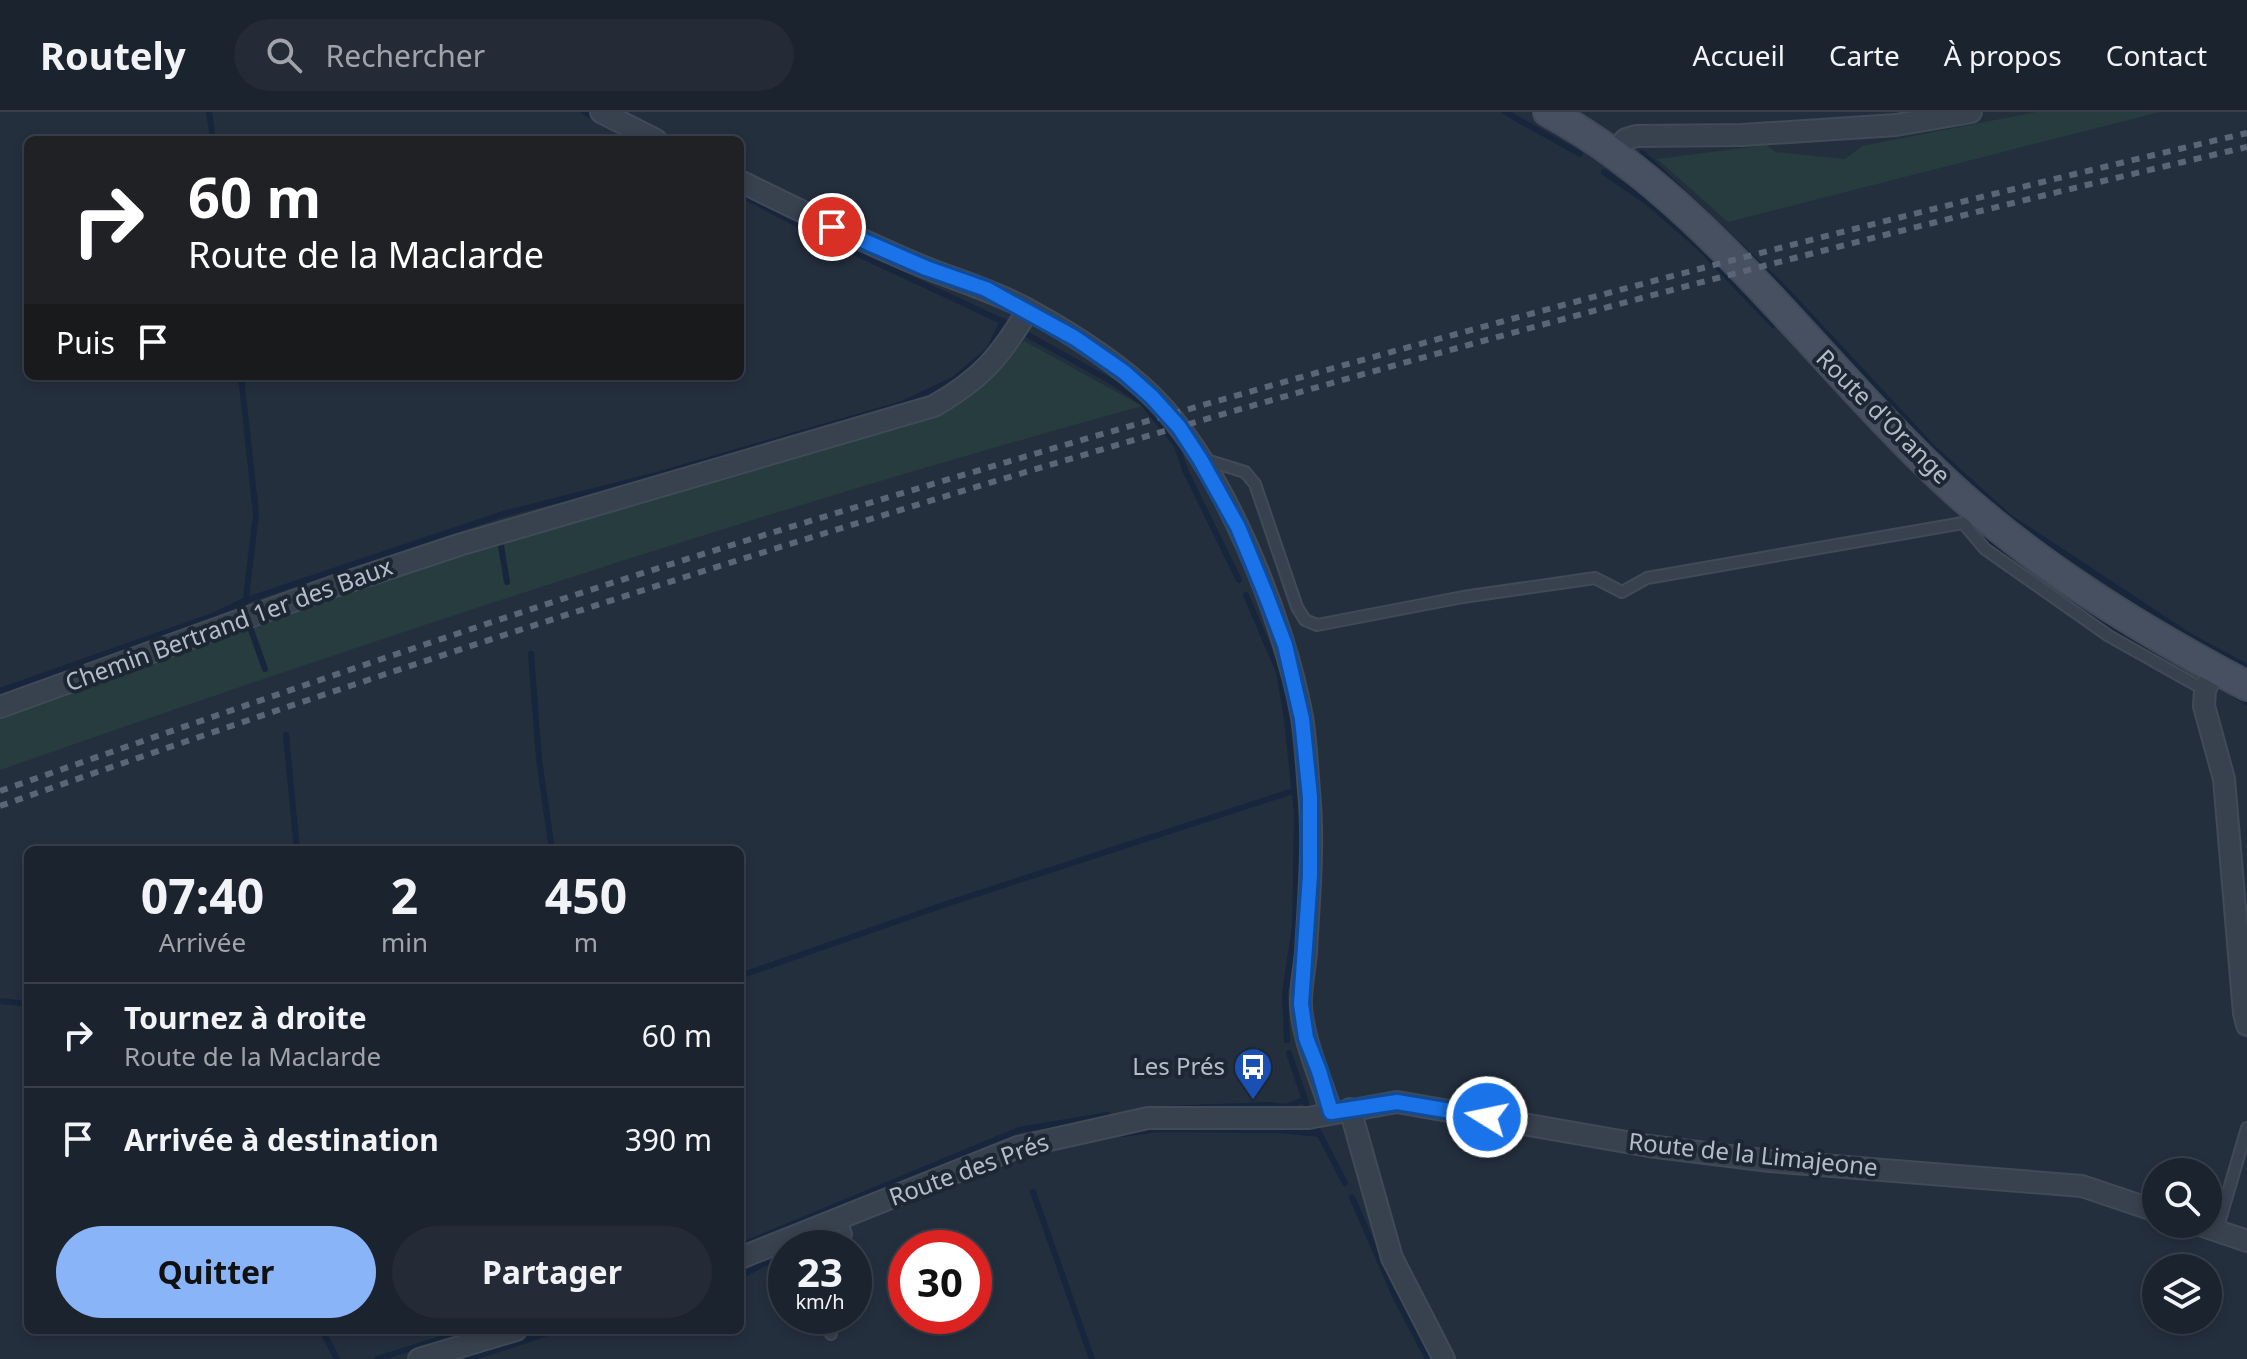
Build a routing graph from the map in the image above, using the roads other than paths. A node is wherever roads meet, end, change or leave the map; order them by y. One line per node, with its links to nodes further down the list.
1 (601, 112): 4 (street)
2 (1548, 112): 5 (street, Route d'Orange)
3 (1971, 112): 5 (street)
4 (648, 136)
5 (1613, 153): 9 (street, Route d'Orange)
6 (744, 183): 7 (street)
7 (1028, 310): 8 (street); 12 (street, Chemin Bertrand 1er des Baux)
8 (1200, 459): 9 (lane); 14 (street)
9 (1973, 518): 10 (street, Route d'Orange)
10 (2210, 679): 11 (street, Route d'Orange); 13 (street)
11 (2247, 686)
12 (0, 707)
13 (2247, 1025)
14 (1340, 1111): 17 (street, Route de la Limajeone); 18 (street, Route des Prés); 25 (street)
15 (2247, 1128): 16 (lane)
16 (2222, 1190)
17 (2142, 1206)
18 (840, 1217): 19 (lane); 22 (street, Route des Prés)
19 (845, 1230)
20 (2222, 1232): 21 (street)
21 (2247, 1241)
22 (744, 1256)
23 (503, 1334): 24 (street)
24 (419, 1359)
25 (1444, 1359)

